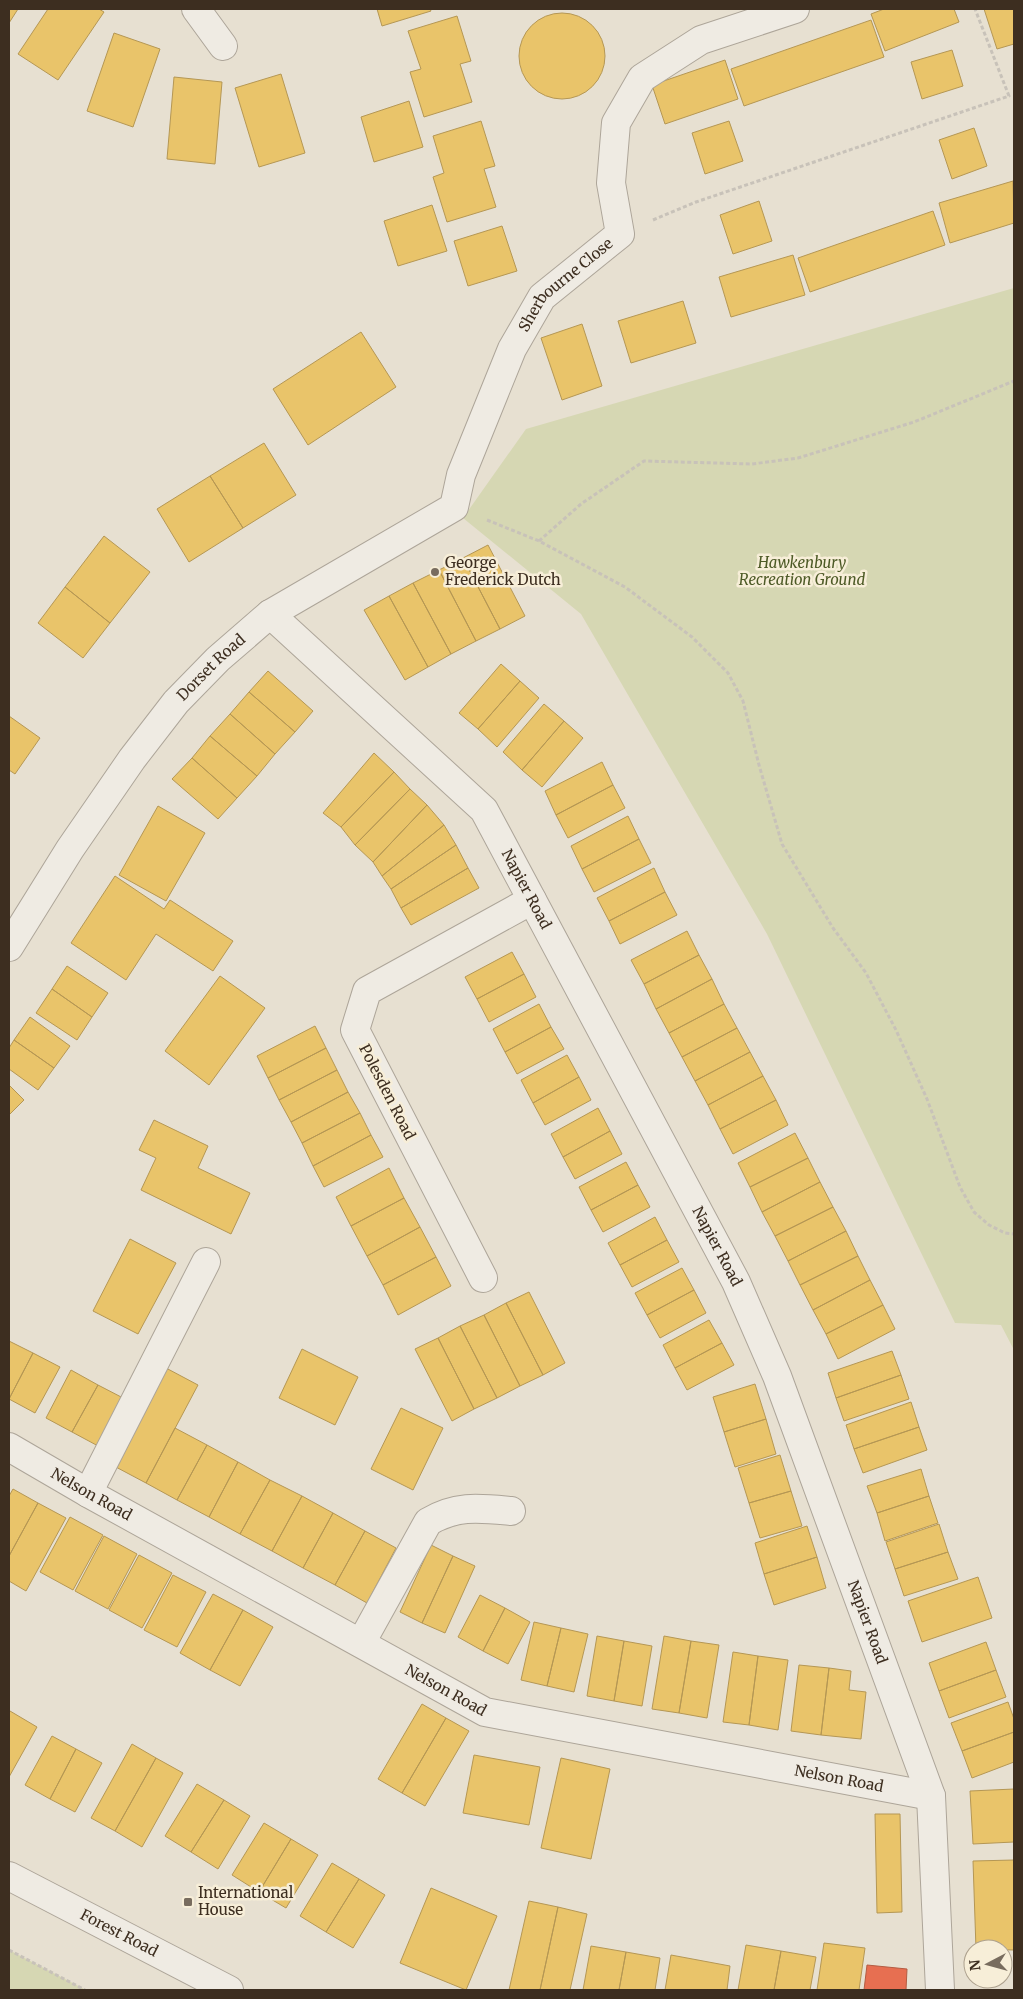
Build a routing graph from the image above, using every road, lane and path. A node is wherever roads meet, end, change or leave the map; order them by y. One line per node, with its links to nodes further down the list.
1 (795, 9): 5 (street, Sherbourne Close)
2 (975, 9): 5 (path)
3 (201, 11): 4 (street)
4 (223, 46)
5 (620, 234): 7 (street, Sherbourne Close)
6 (1014, 381): 8 (path)
7 (454, 507): 8 (path); 9 (street, Dorset Road)
8 (539, 541): 12 (path)
9 (270, 614): 10 (street, Napier Road); 11 (street, Dorset Road)
10 (532, 900): 14 (street, Polesden Road); 19 (street, Napier Road)
11 (9, 947)
12 (1014, 1234)
13 (206, 1262): 16 (street)
14 (483, 1278)
15 (9, 1447): 16 (street, Nelson Road)
16 (88, 1493): 18 (street, Nelson Road)
17 (511, 1510): 18 (street)
18 (361, 1643): 19 (street, Nelson Road)
19 (932, 1796): 24 (street, Napier Road)
20 (9, 1876): 23 (street, Forest Road)
21 (9, 1950): 22 (path)
22 (85, 1990)
23 (229, 1990)
24 (940, 1990)

